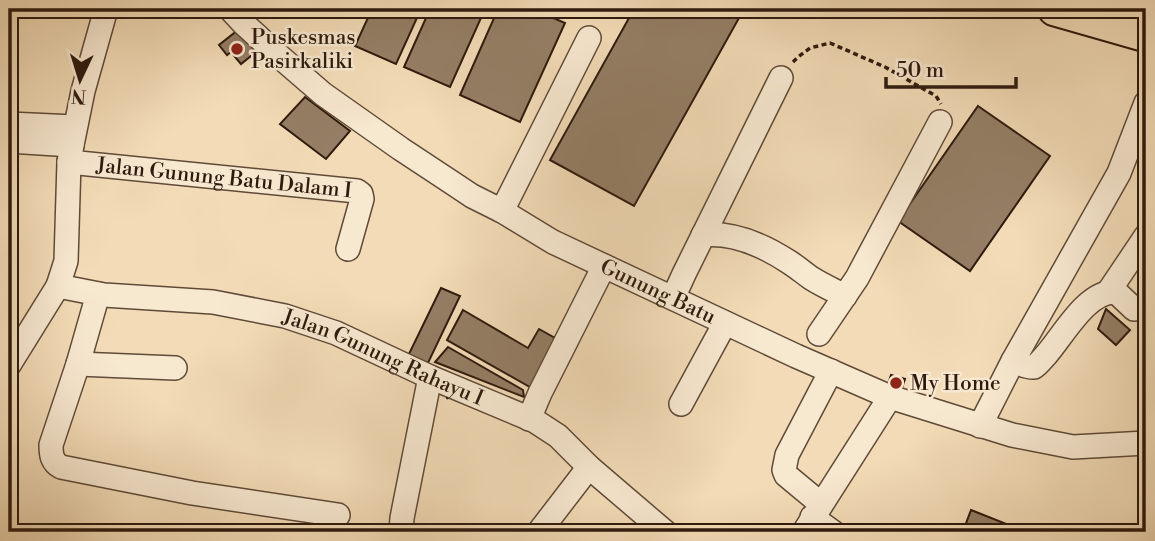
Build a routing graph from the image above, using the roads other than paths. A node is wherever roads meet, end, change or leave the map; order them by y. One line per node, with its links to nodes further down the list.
1 (106, 9): 11 (street)
2 (230, 9): 12 (street, Gunung Batu)
3 (1055, 9): 4 (highway)
4 (1146, 35)
5 (589, 38): 12 (street)
6 (781, 78): 13 (street)
7 (1146, 103): 25 (street)
8 (940, 122): 20 (street)
9 (9, 124): 11 (street)
10 (9, 141): 11 (street)
11 (72, 144): 15 (street, Jalan Gunung Batu Dalam I); 17 (street)
12 (502, 211): 16 (street, Gunung Batu)
13 (703, 235): 20 (street); 21 (street)
14 (1146, 236): 18 (street)
15 (348, 249)
16 (604, 266): 21 (street, Gunung Batu); 33 (street)
17 (58, 286): 19 (street, Jalan Gunung Rahayu I); 27 (street)
18 (1109, 291): 22 (street); 25 (street)
19 (98, 294): 26 (street); 30 (street, Jalan Gunung Rahayu I)
20 (845, 296): 24 (street)
21 (673, 298): 23 (street, Gunung Batu)
22 (1134, 309)
23 (725, 323): 29 (street, Gunung Batu); 32 (street)
24 (820, 334)
25 (1013, 361): 34 (street)
26 (78, 364): 28 (street); 37 (street)
27 (9, 365)
28 (175, 368)
29 (831, 371): 31 (street, Gunung Batu); 38 (street)
30 (430, 377): 33 (street, Jalan Gunung Rahayu I); 40 (street)
31 (890, 397): 34 (street, Gunung Batu); 38 (street)
32 (681, 404)
33 (529, 419): 36 (street, Jalan Gunung Rahayu I)
34 (980, 426): 35 (street, Gunung Batu)
35 (1146, 443)
36 (589, 467): 39 (street, Jalan Gunung Rahayu I); 41 (street)
37 (338, 515)
38 (813, 518): 42 (street)
39 (661, 531)
40 (401, 532)
41 (539, 532)
42 (833, 532)

